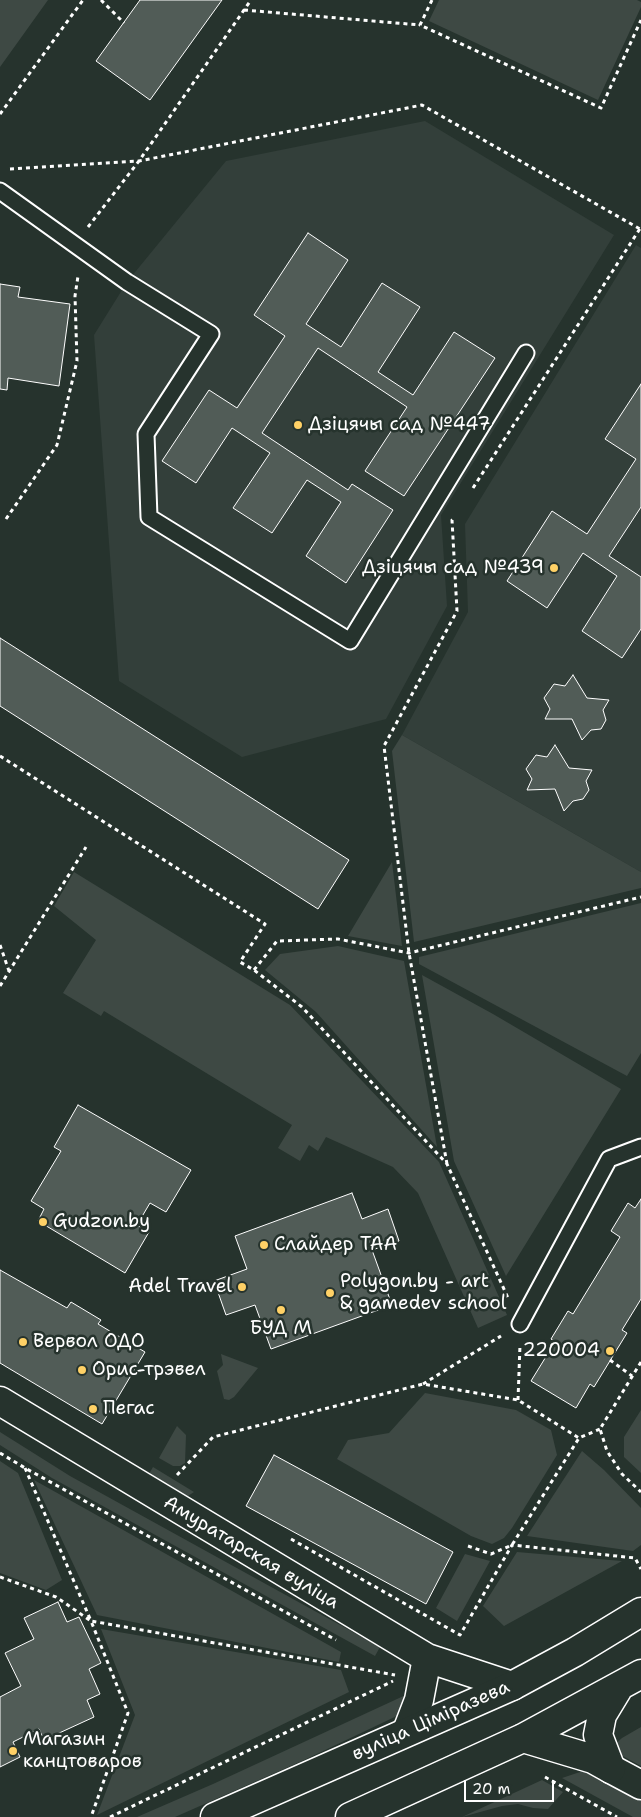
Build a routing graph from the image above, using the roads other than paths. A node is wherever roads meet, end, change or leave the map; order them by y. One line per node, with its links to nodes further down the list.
1 (0, 191): 2 (lane)
2 (526, 353)
3 (641, 1147): 4 (lane)
4 (520, 1324)
5 (0, 1401): 7 (main road, Амуратарская вуліца)
6 (641, 1612): 9 (main road, вуліца Ціміразева)
7 (427, 1658): 9 (main road, Амуратарская вуліца); 10 (main road)
8 (630, 1680): 11 (main road); 12 (main road)
9 (512, 1686): 10 (main road, вуліца Ціміразева)
10 (407, 1731): 14 (main road, вуліца Ціміразева)
11 (523, 1738): 12 (main road); 15 (main road)
12 (611, 1769): 13 (main road)
13 (641, 1785)
14 (215, 1817)
15 (350, 1817)

